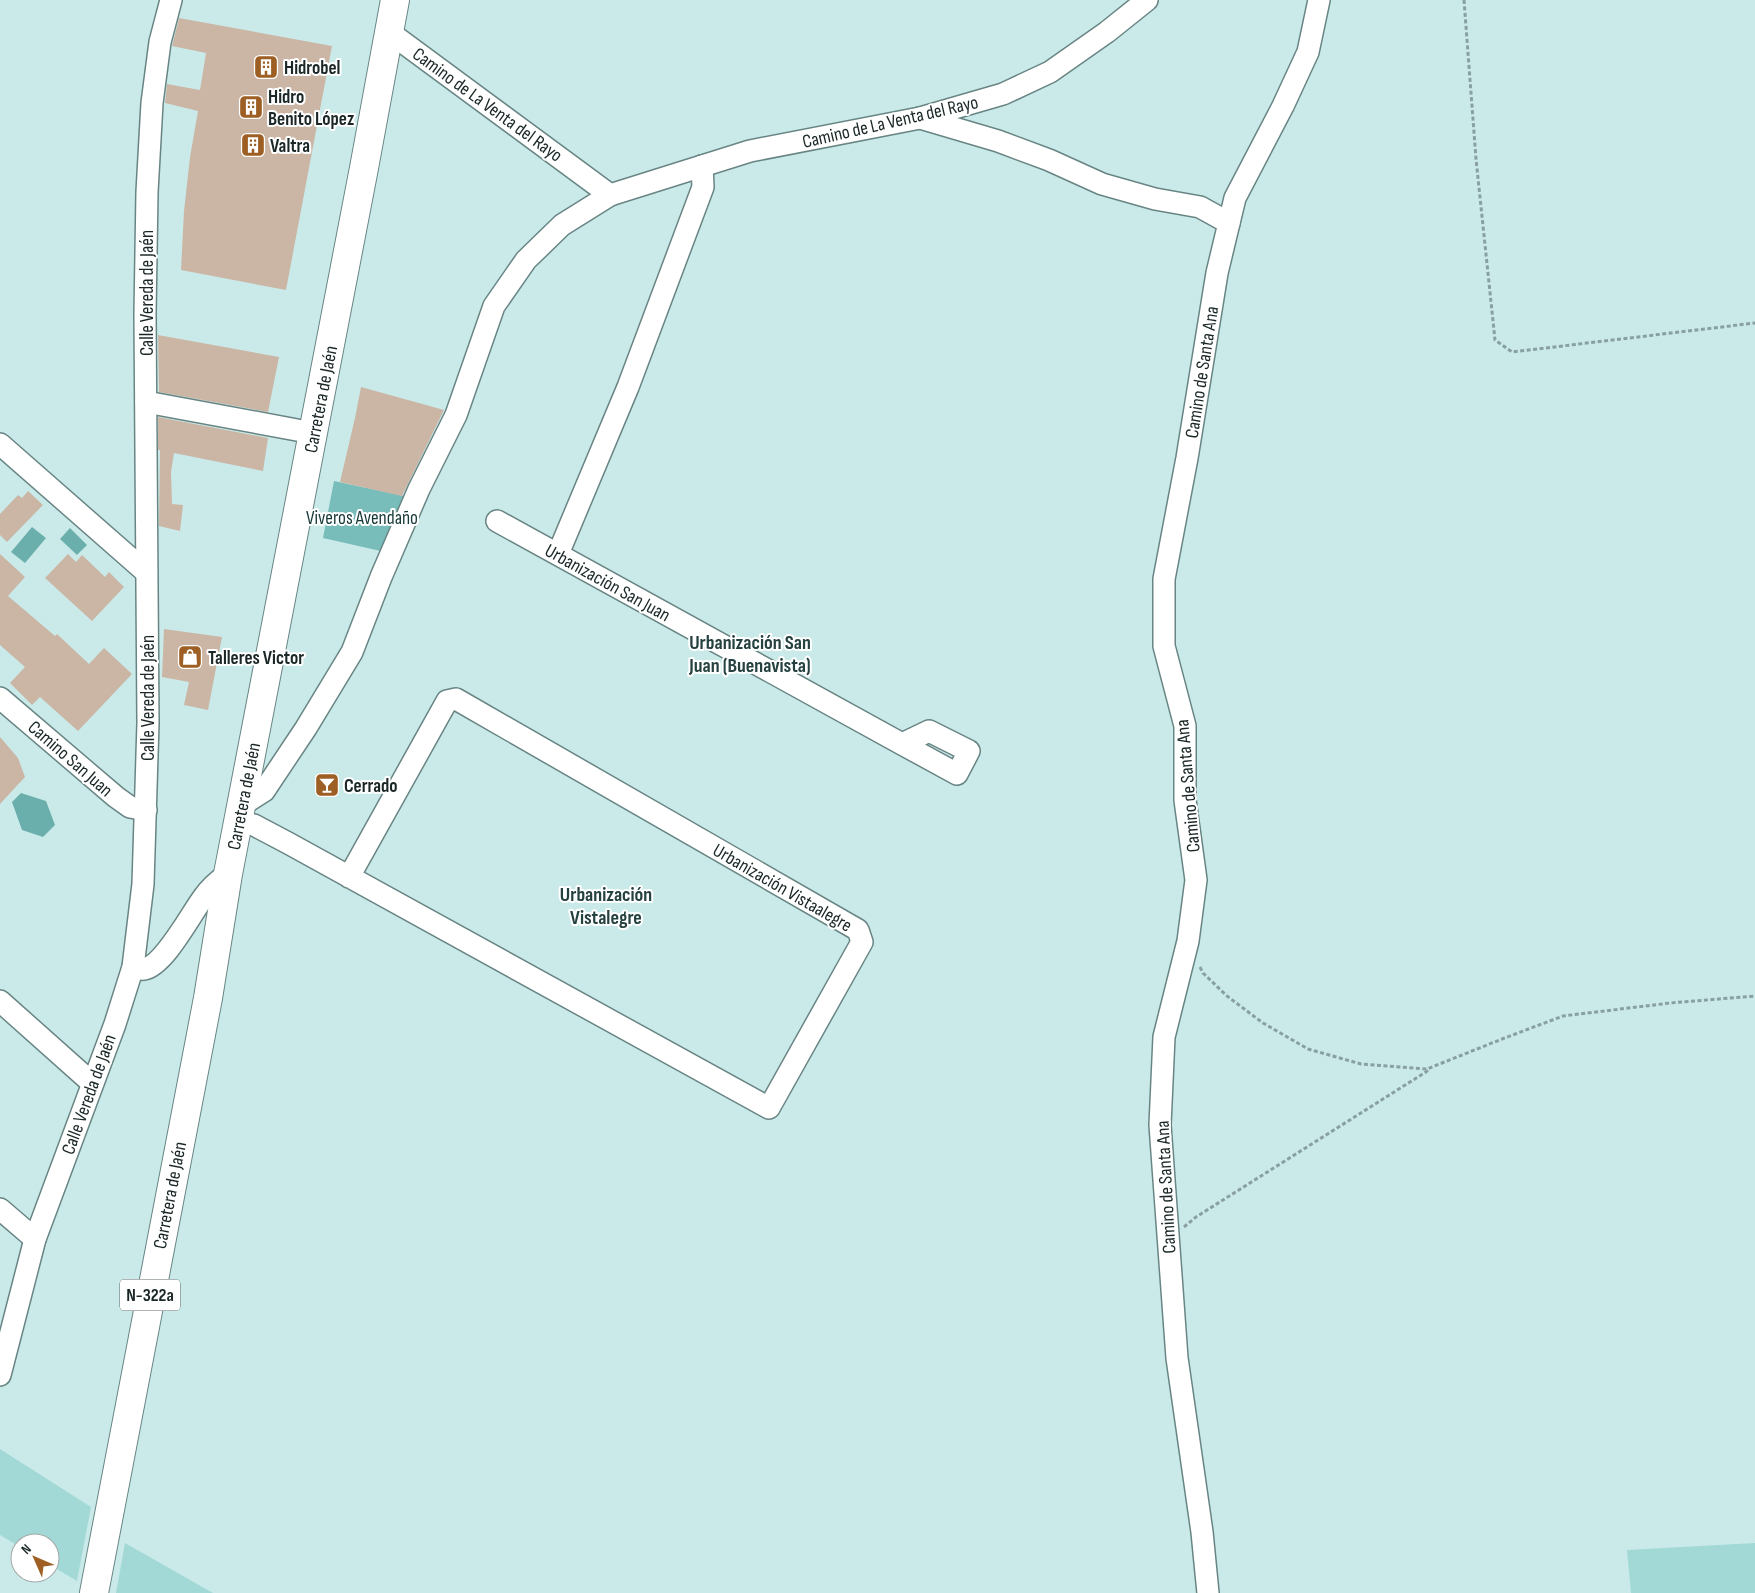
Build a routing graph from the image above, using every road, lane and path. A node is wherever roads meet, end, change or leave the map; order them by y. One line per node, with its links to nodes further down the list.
1 (171, 0): 12 (street, Calle Vereda de Jaén)
2 (395, 0): 6 (highway, Carretera de Jaén / N-322a)
3 (1147, 0): 7 (street, Camino de La Venta del Rayo)
4 (1320, 0): 10 (street, Camino de Santa Ana)
5 (1464, 0): 11 (path)
6 (389, 32): 9 (street, Camino de La Venta del Rayo); 13 (highway, Carretera de Jaén / N-322a)
7 (920, 118): 8 (street, Camino de La Venta del Rayo); 10 (street)
8 (702, 166): 9 (street, Camino de La Venta del Rayo); 16 (street)
9 (610, 195): 21 (street, Camino de La Venta del Rayo)
10 (1229, 223): 24 (street, Camino de Santa Ana)
11 (1755, 323)
12 (146, 402): 13 (street); 17 (street, Calle Vereda de Jaén)
13 (313, 433): 21 (highway, Carretera de Jaén / N-322a)
14 (0, 444): 17 (street)
15 (498, 521): 16 (street, Urbanización San Juan)
16 (558, 554): 19 (street, Urbanización San Juan)
17 (146, 572): 20 (street, Calle Vereda de Jaén)
18 (0, 698): 20 (street, Camino San Juan)
19 (902, 744)
20 (146, 810): 25 (street, Calle Vereda de Jaén)
21 (240, 813): 22 (highway, Carretera de Jaén / N-322a); 23 (street, Urbanización Vistaalegre)
22 (228, 874): 25 (street); 34 (highway, Carretera de Jaén / N-322a)
23 (349, 877): 23 (street, Urbanización Vistaalegre)
24 (1188, 941): 28 (path); 32 (street, Camino de Santa Ana)
25 (133, 968): 29 (street, Calle Vereda de Jaén)
26 (1755, 996): 28 (path)
27 (0, 1001): 29 (street)
28 (1433, 1067): 32 (path)
29 (92, 1083): 31 (street, Calle Vereda de Jaén)
30 (0, 1209): 31 (street)
31 (35, 1239): 33 (street, Calle Vereda de Jaén)
32 (1168, 1240): 35 (street, Camino de Santa Ana)
33 (2, 1362)
34 (94, 1593)
35 (1208, 1593)

